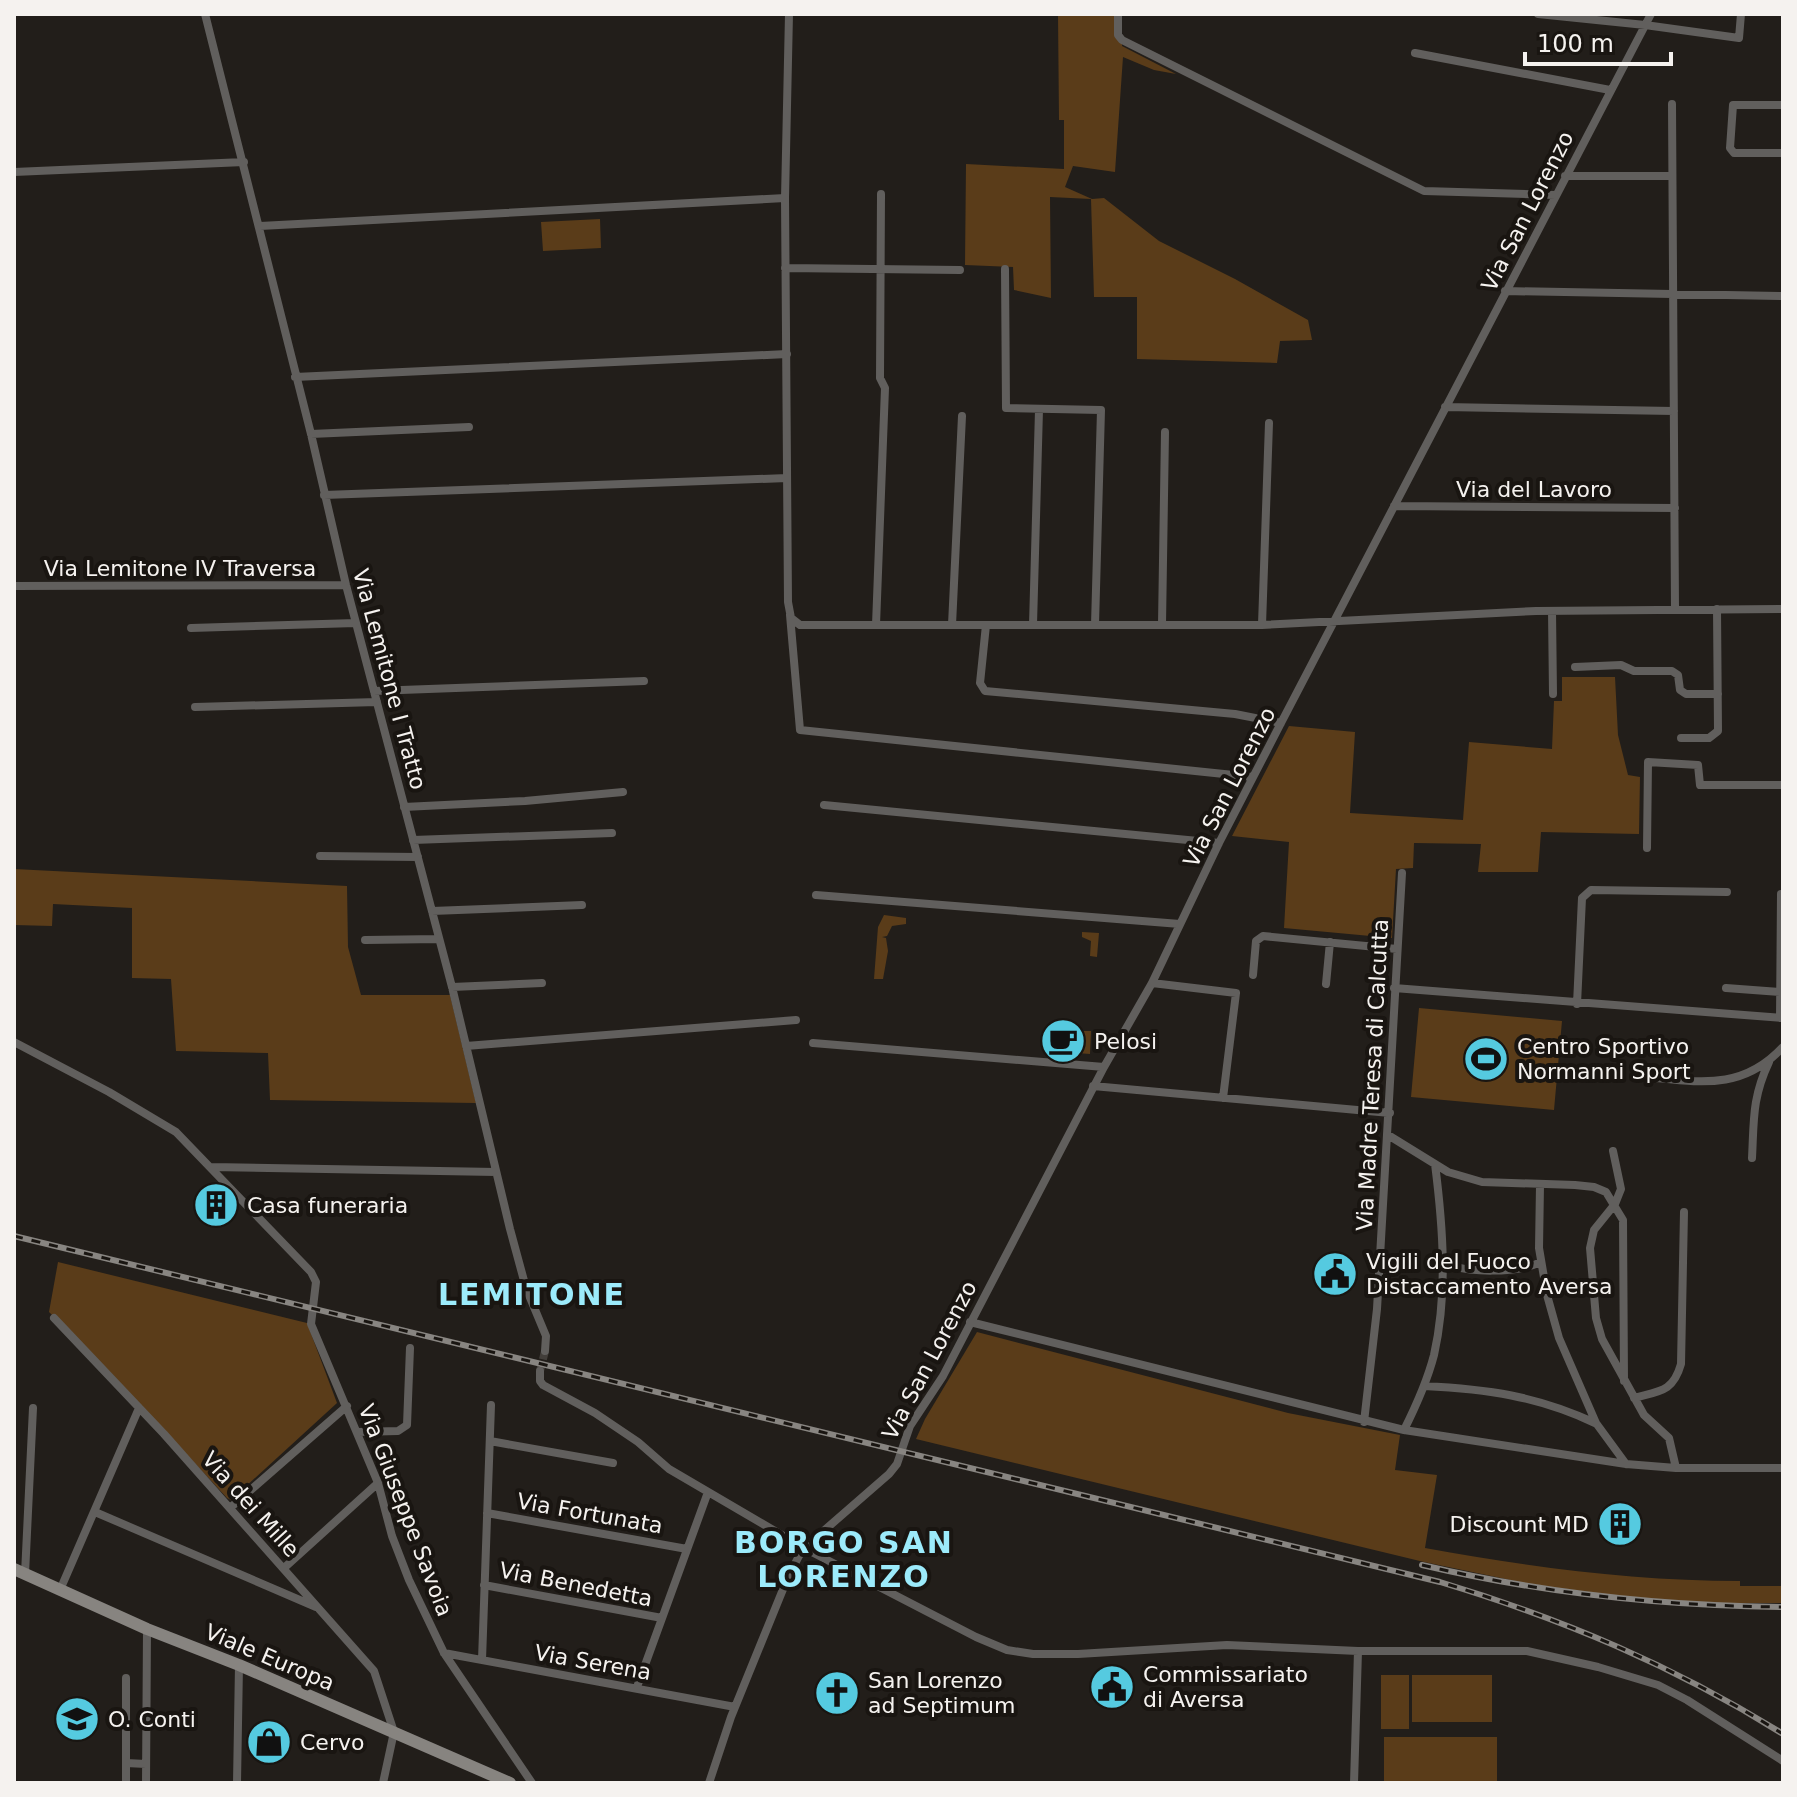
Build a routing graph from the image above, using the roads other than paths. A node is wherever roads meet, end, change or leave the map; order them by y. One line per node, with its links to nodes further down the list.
1 (205, 14): 13 (street, Via Lemitone I Tratto)
2 (789, 14): 19 (street)
3 (1118, 14): 18 (street)
4 (1538, 14): 7 (street)
5 (1651, 14): 7 (street, Via San Lorenzo)
6 (1741, 14): 7 (street)
7 (1645, 25): 9 (street, Via San Lorenzo)
8 (1415, 53): 9 (street)
9 (1610, 90): 15 (street, Via San Lorenzo)
10 (1672, 104): 16 (street)
11 (1783, 105): 12 (street)
12 (1783, 153)
13 (244, 162): 14 (street); 20 (street, Via Lemitone I Tratto)
14 (14, 172)
15 (1565, 176): 16 (street); 18 (street, Via San Lorenzo)
16 (1672, 176): 26 (street)
17 (881, 194): 22 (street)
18 (1555, 195): 25 (street, Via San Lorenzo)
19 (785, 198): 20 (street); 21 (street)
20 (260, 226): 29 (street, Via Lemitone I Tratto)
21 (785, 268): 22 (street); 28 (street)
22 (880, 269): 24 (street); 51 (street)
23 (1005, 269): 31 (street)
24 (960, 270)
25 (1505, 291): 26 (street); 30 (street, Via San Lorenzo)
26 (1673, 294): 27 (street); 32 (street)
27 (1783, 296)
28 (787, 354): 29 (street); 38 (street)
29 (295, 377): 37 (street, Via Lemitone I Tratto)
30 (1445, 407): 32 (street); 40 (street, Via San Lorenzo)
31 (1039, 410): 54 (street); 55 (street)
32 (1674, 411): 41 (street)
33 (962, 416): 52 (street)
34 (1269, 423): 57 (street)
35 (469, 427): 37 (street)
36 (1165, 432): 56 (street)
37 (311, 434): 39 (street, Via Lemitone I Tratto)
38 (787, 478): 39 (street); 44 (street)
39 (324, 495): 42 (street, Via Lemitone I Tratto)
40 (1394, 506): 41 (street, Via del Lavoro); 49 (street, Via San Lorenzo)
41 (1675, 508): 45 (street)
42 (346, 585): 43 (street, Via Lemitone IV Traversa); 50 (street, Via Lemitone I Tratto)
43 (14, 586)
44 (788, 602): 51 (street); 68 (street)
45 (1675, 609): 46 (street); 48 (street)
46 (1717, 609): 47 (street); 63 (street)
47 (1783, 609)
48 (1552, 611): 49 (street); 62 (street)
49 (1334, 620): 57 (street); 66 (street, Via San Lorenzo)
50 (356, 623): 58 (street); 61 (street, Via Lemitone I Tratto)
51 (876, 625): 52 (street)
52 (952, 625): 53 (street)
53 (986, 625): 54 (street); 66 (street)
54 (1033, 625): 55 (street)
55 (1095, 625): 56 (street)
56 (1162, 625): 57 (street)
57 (1262, 625)
58 (191, 628)
59 (1575, 667): 63 (street)
60 (644, 681): 61 (street)
61 (374, 691): 64 (street, Via Lemitone I Tratto)
62 (1553, 694)
63 (1718, 694): 67 (street)
64 (377, 702): 65 (street); 72 (street, Via Lemitone I Tratto)
65 (195, 707)
66 (1281, 723): 68 (street, Via San Lorenzo)
67 (1681, 738)
68 (1253, 777): 75 (street, Via San Lorenzo)
69 (1783, 785): 76 (street)
70 (623, 792): 72 (street)
71 (824, 805): 75 (street)
72 (404, 807): 74 (street, Via Lemitone I Tratto)
73 (612, 833): 74 (street)
74 (413, 840): 78 (street, Via Lemitone I Tratto)
75 (1219, 843): 85 (street, Via San Lorenzo)
76 (1647, 848)
77 (320, 856): 78 (street)
78 (418, 857): 84 (street, Via Lemitone I Tratto)
79 (1402, 873): 89 (street, Via Madre Teresa di Calcutta)
80 (1727, 892): 98 (street)
81 (1781, 894): 97 (street)
82 (816, 895): 85 (street)
83 (582, 905): 84 (street)
84 (432, 911): 86 (street, Via Lemitone I Tratto)
85 (1180, 924): 92 (street, Via San Lorenzo)
86 (439, 939): 87 (street); 94 (street, Via Lemitone I Tratto)
87 (365, 940)
88 (1330, 942): 89 (street); 90 (street); 93 (street)
89 (1397, 949): 95 (street, Via Madre Teresa di Calcutta)
90 (1253, 975)
91 (542, 983): 94 (street)
92 (1152, 983): 106 (street, Via San Lorenzo); 109 (street)
93 (1326, 984)
94 (452, 987): 103 (street, Via Lemitone I Tratto)
95 (1394, 988): 98 (street); 110 (street, Via Madre Teresa di Calcutta)
96 (1726, 988): 97 (street)
97 (1780, 992): 99 (street)
98 (1577, 1004): 99 (street)
99 (1781, 1018)
100 (796, 1020): 103 (street)
101 (14, 1042): 115 (street)
102 (813, 1043): 106 (street)
103 (466, 1046): 116 (street, Via Lemitone I Tratto)
104 (1783, 1047): 105 (street)
105 (1769, 1061): 107 (street); 113 (street)
106 (1104, 1067): 108 (street, Via San Lorenzo)
107 (1655, 1078)
108 (1093, 1086): 109 (street); 123 (street, Via San Lorenzo)
109 (1223, 1098): 110 (street)
110 (1390, 1113): 111 (street, Via Madre Teresa di Calcutta)
111 (1388, 1135): 114 (street); 134 (street, Via Madre Teresa di Calcutta)
112 (1613, 1151): 118 (street)
113 (1752, 1158)
114 (1435, 1164): 117 (street); 120 (street)
115 (211, 1167): 116 (street); 131 (street, Via Giuseppe Savoia)
116 (496, 1172): 125 (street, Via Lemitone I Tratto)
117 (1540, 1185): 118 (street); 121 (street)
118 (1615, 1204): 127 (street); 127 (street)
119 (1684, 1212): 129 (street)
120 (1443, 1262): 121 (street); 128 (street)
121 (1541, 1262): 135 (street)
122 (54, 1318): 133 (street, Via dei Mille)
123 (970, 1322): 134 (street); 148 (street, Via San Lorenzo)
124 (410, 1348): 137 (street)
125 (545, 1351)
126 (540, 1371): 144 (street)
127 (1624, 1381): 129 (street)
128 (1424, 1386): 135 (street); 136 (street)
129 (1634, 1398): 141 (street)
130 (491, 1405): 138 (street)
131 (347, 1406): 137 (street, Via Giuseppe Savoia); 145 (street)
132 (33, 1408): 151 (street)
133 (139, 1408): 145 (street, Via dei Mille); 146 (street)
134 (1364, 1422): 136 (street)
135 (1596, 1423): 140 (street)
136 (1404, 1430): 140 (street)
137 (358, 1432): 143 (street, Via Giuseppe Savoia)
138 (490, 1441): 139 (street); 147 (street)
139 (613, 1463)
140 (1626, 1464): 141 (street)
141 (1676, 1468): 142 (street)
142 (1783, 1468)
143 (378, 1483): 150 (street); 158 (street, Via Giuseppe Savoia)
144 (708, 1492): 148 (street); 149 (street)
145 (230, 1508): 150 (street, Via dei Mille)
146 (95, 1512): 153 (street); 154 (street)
147 (487, 1513): 149 (street, Via Fortunata); 152 (street)
148 (804, 1548): 157 (street); 163 (street, Via San Lorenzo)
149 (687, 1549): 155 (street)
150 (284, 1568): 154 (street, Via dei Mille)
151 (20, 1571): 153 (main road, Viale Europa)
152 (484, 1585): 155 (street, Via Benedetta); 159 (street)
153 (60, 1590): 156 (main road, Viale Europa)
154 (321, 1609): 164 (street, Via dei Mille)
155 (662, 1618): 162 (street)
156 (147, 1629): 160 (main road, Viale Europa); 167 (street)
157 (1358, 1651): 165 (street); 175 (street)
158 (444, 1653): 159 (street, Via Serena); 173 (street, Via Giuseppe Savoia)
159 (482, 1660): 162 (street, Via Serena)
160 (239, 1665): 164 (main road, Viale Europa); 170 (street)
161 (126, 1678): 166 (street)
162 (637, 1687): 163 (street, Via Serena)
163 (735, 1707): 174 (street, Via San Lorenzo)
164 (394, 1732): 171 (street); 172 (main road, Viale Europa)
165 (1783, 1761)
166 (126, 1763): 167 (street); 168 (street)
167 (146, 1764): 169 (street)
168 (126, 1783)
169 (146, 1783)
170 (237, 1783)
171 (383, 1783)
172 (510, 1783)
173 (532, 1783)
174 (709, 1783)
175 (1354, 1783)

